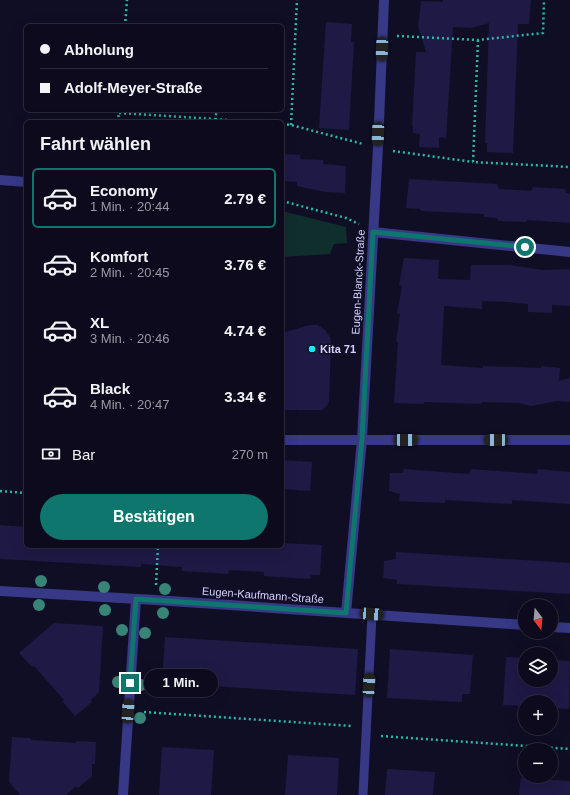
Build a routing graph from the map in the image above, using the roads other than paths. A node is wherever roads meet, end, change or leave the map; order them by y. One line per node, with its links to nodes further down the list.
1 (384, 0): 4 (street, Eugen-Blanck-Straße)
2 (0, 180): 3 (street)
3 (24, 182)
4 (373, 232): 5 (street); 6 (street, Eugen-Blanck-Straße)
5 (570, 252)
6 (362, 439): 7 (street); 8 (street); 11 (street, Eugen-Blanck-Straße)
7 (284, 440)
8 (570, 440)
9 (0, 591): 10 (street, Eugen-Kaufmann-Straße)
10 (136, 599): 11 (street, Eugen-Kaufmann-Straße); 16 (street)
11 (346, 613): 12 (street, Eugen-Kaufmann-Straße)
12 (372, 614): 13 (street, Eugen-Kaufmann-Straße); 17 (lane)
13 (518, 624)
14 (558, 627): 15 (street)
15 (570, 628)
16 (123, 795)
17 (363, 795)

